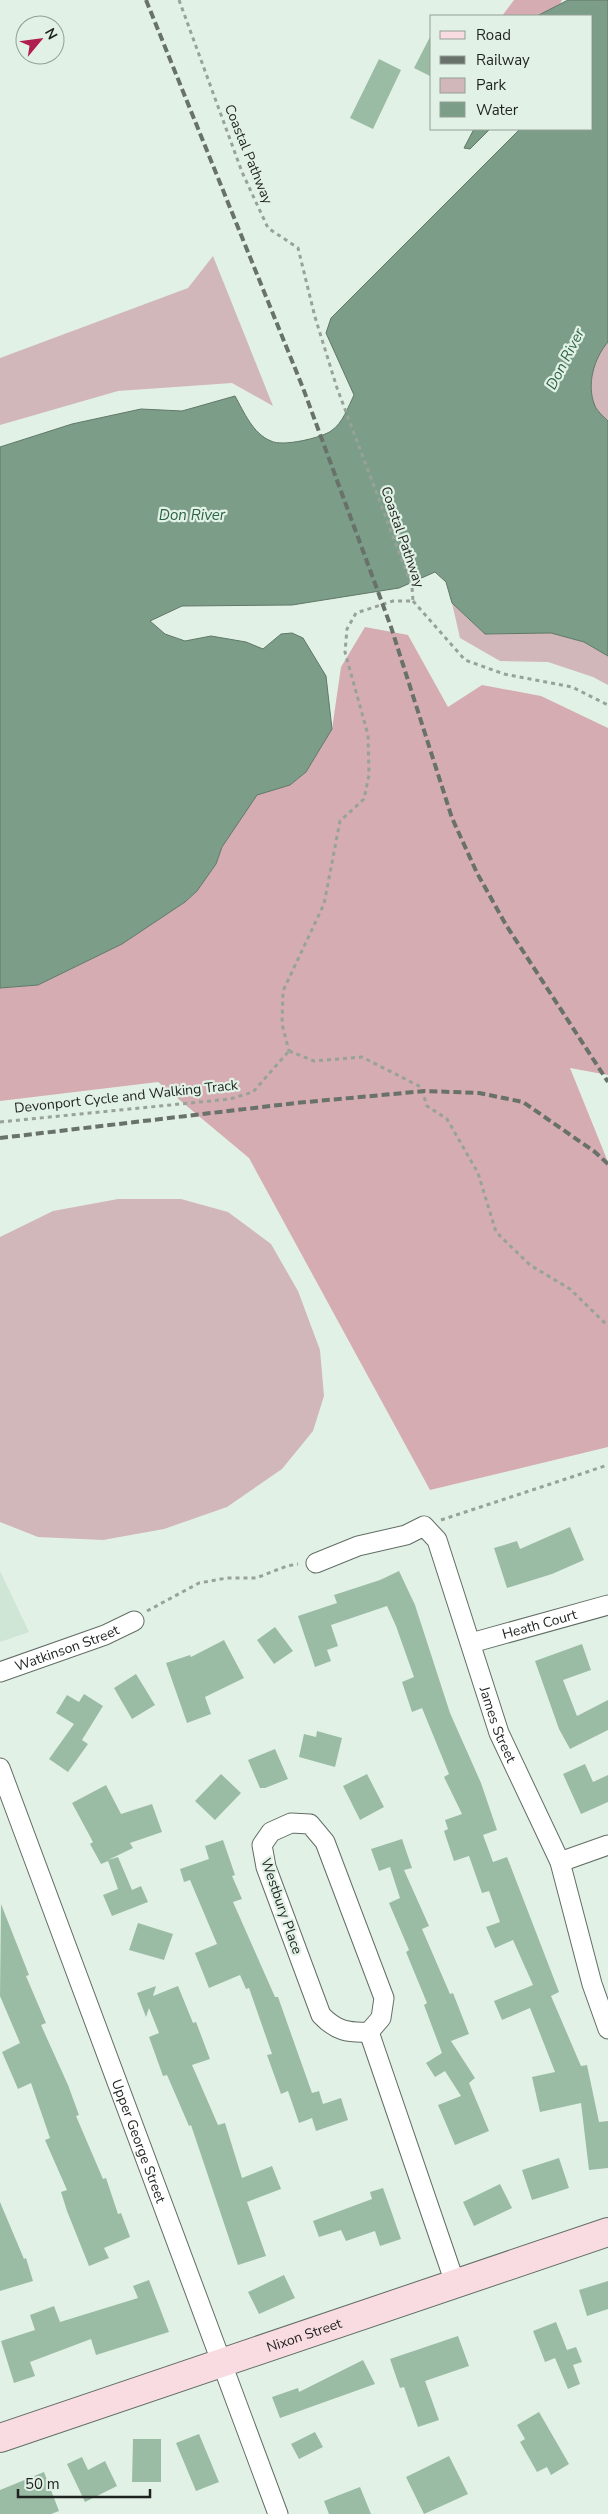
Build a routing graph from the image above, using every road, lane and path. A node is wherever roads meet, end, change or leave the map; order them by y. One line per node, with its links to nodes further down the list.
1 (179, 0): 2 (path, Coastal Pathway)
2 (413, 602): 3 (path); 4 (path, Coastal Pathway)
3 (608, 705)
4 (289, 1051): 5 (path, Devonport Cycle and Walking Track); 6 (path)
5 (0, 1122)
6 (608, 1326)
7 (608, 1465): 8 (path)
8 (424, 1526): 9 (street); 12 (street, James Street)
9 (316, 1562): 11 (path)
10 (608, 1605): 12 (street, Heath Court)
11 (134, 1621): 13 (street, Watkinson Street)
12 (471, 1643): 16 (street, James Street)
13 (0, 1672)
14 (0, 1768): 21 (street, Upper George Street)
15 (608, 1845): 16 (street)
16 (560, 1862): 17 (street, James Street)
17 (608, 2030)
18 (370, 2032): 18 (street, Westbury Place); 20 (street)
19 (608, 2232): 20 (street, Nixon Street)
20 (455, 2284): 21 (street, Nixon Street)
21 (221, 2363): 22 (street, Nixon Street); 23 (street, Upper George Street)
22 (0, 2438)
23 (278, 2514)

